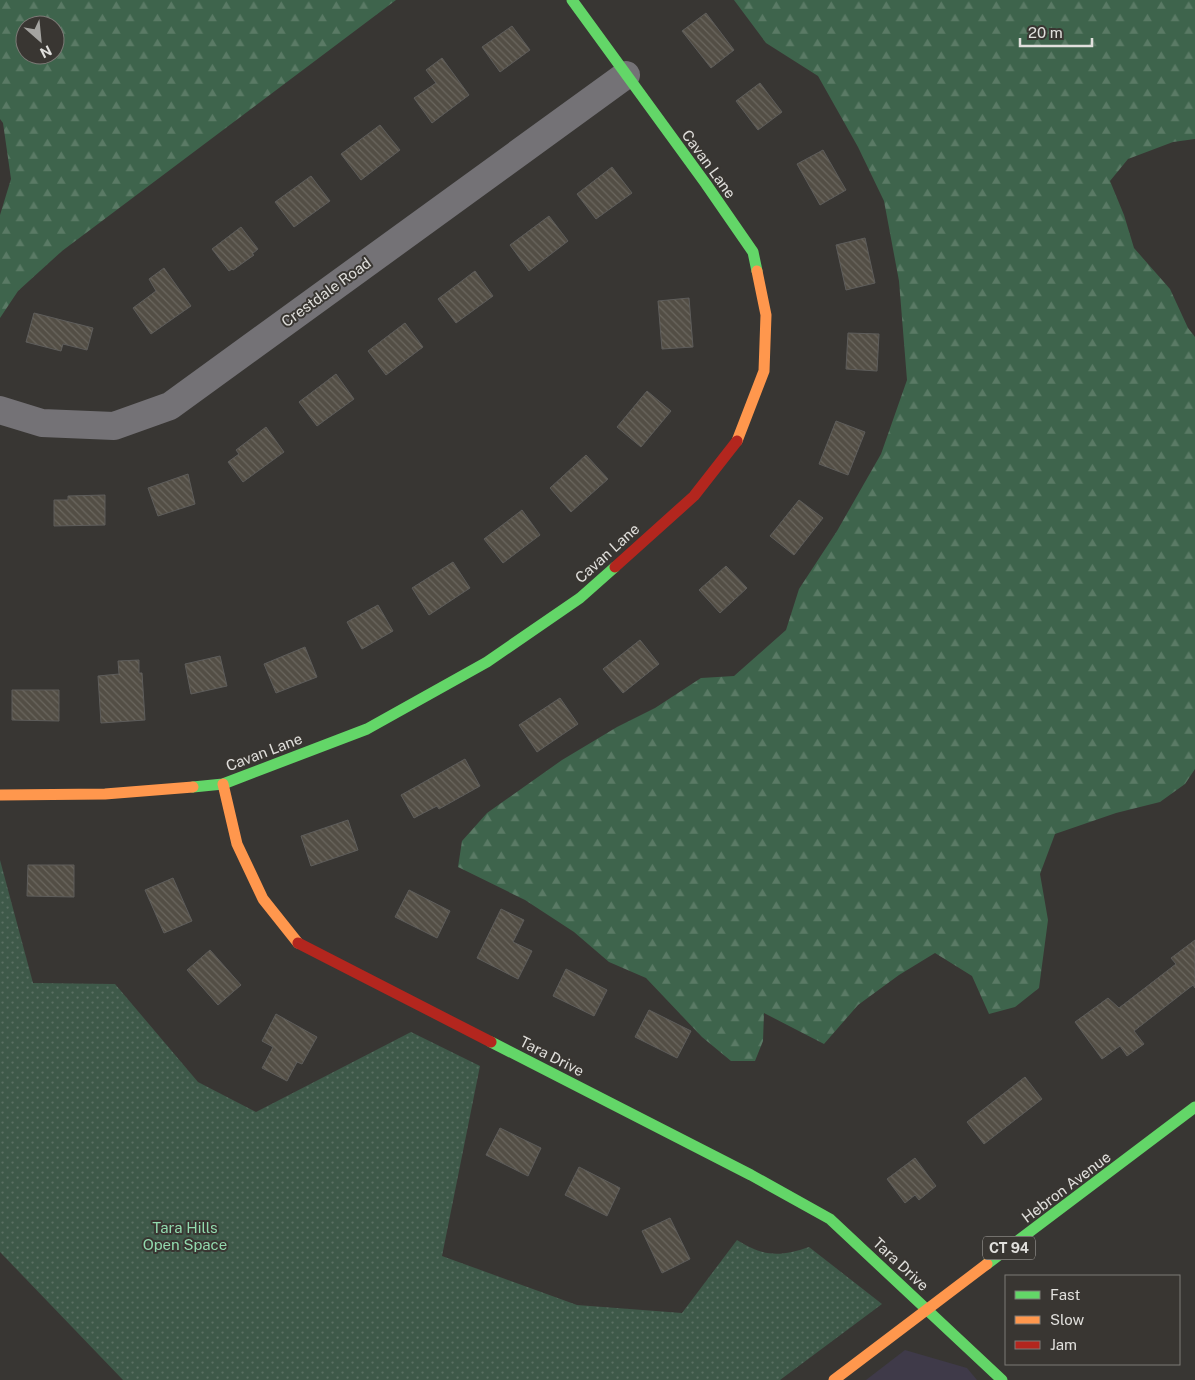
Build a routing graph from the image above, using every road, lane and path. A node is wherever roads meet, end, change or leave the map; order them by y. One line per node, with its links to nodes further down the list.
1 (572, 0): 2 (street, Cavan Lane)
2 (626, 75): 3 (street, Crestdale Road); 4 (street, Cavan Lane)
3 (0, 410)
4 (223, 784): 5 (street, Cavan Lane); 7 (street, Tara Drive)
5 (0, 795)
6 (1195, 1107): 7 (street, Hebron Avenue / CT 94)
7 (928, 1310): 8 (street, Hebron Avenue / CT 94); 9 (street, Tara Drive)
8 (834, 1380)
9 (1002, 1380)

